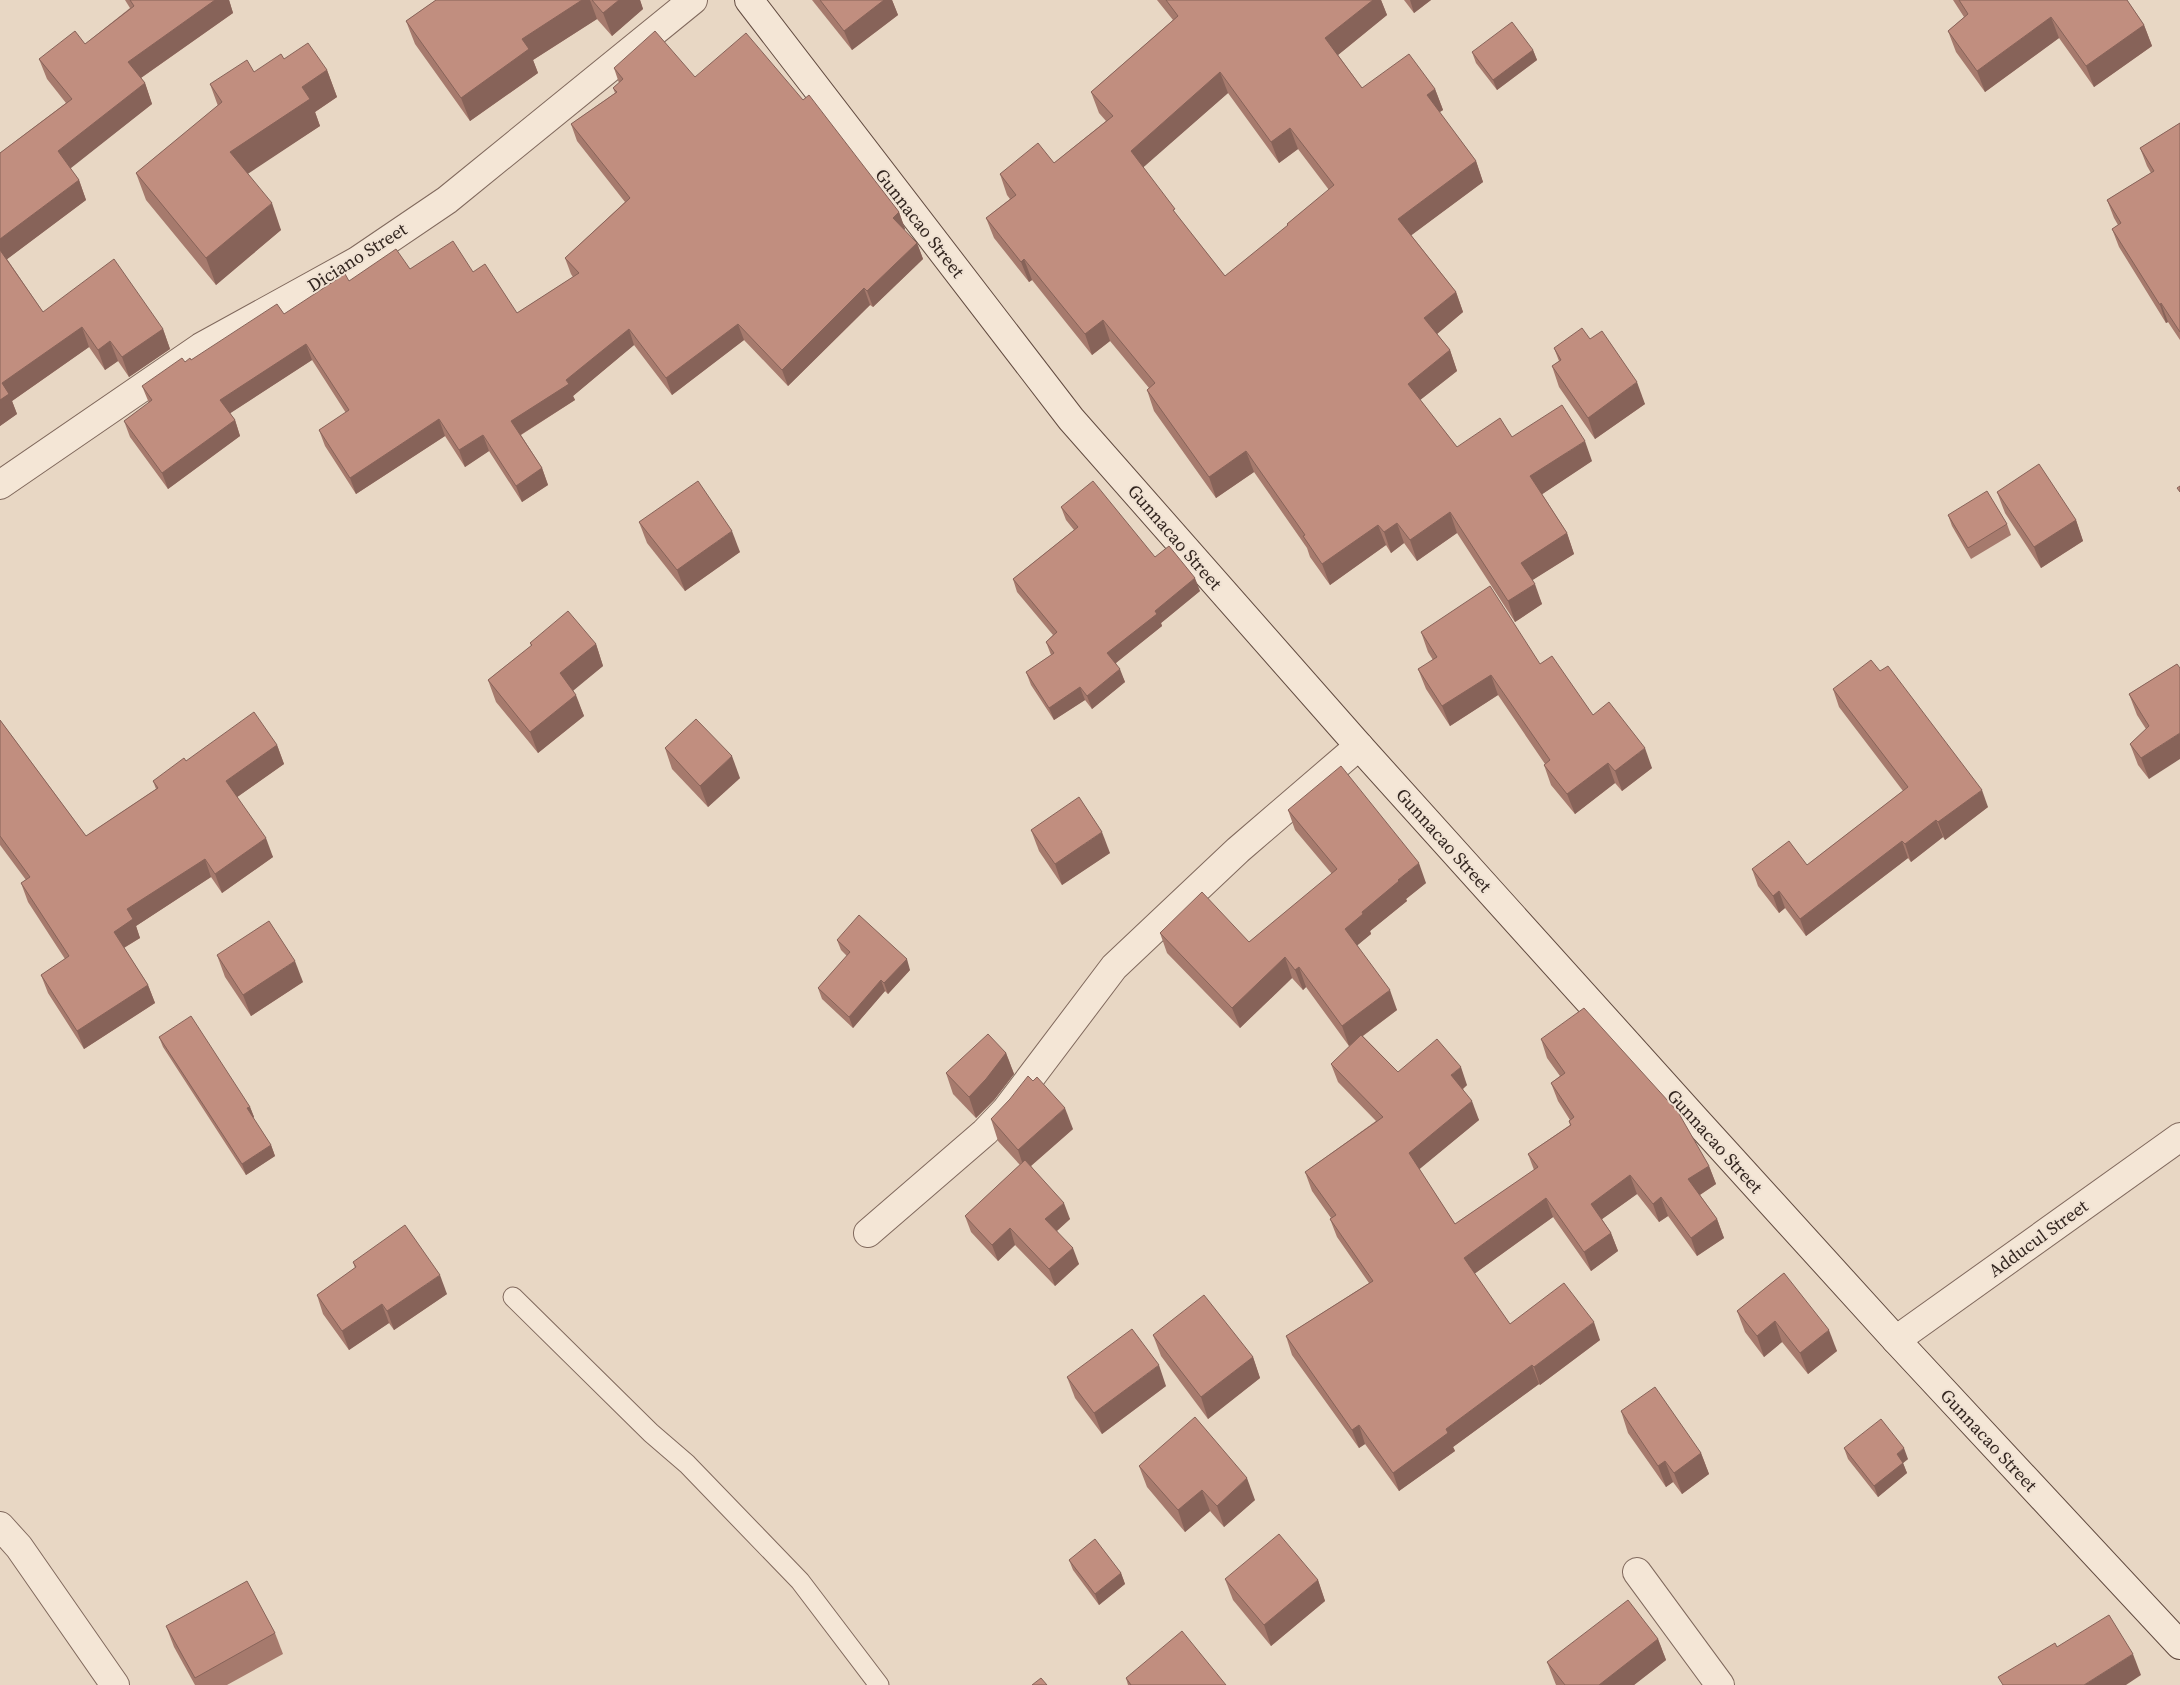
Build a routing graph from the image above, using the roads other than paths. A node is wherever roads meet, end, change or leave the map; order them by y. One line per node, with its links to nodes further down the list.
1 (694, 0): 3 (street, Diciano Street)
2 (749, 0): 4 (street, Gunnacao Street)
3 (0, 485)
4 (1359, 746): 6 (street); 8 (street, Gunnacao Street)
5 (2180, 1136): 8 (street, Adducul Street)
6 (868, 1234)
7 (512, 1296): 13 (lane)
8 (1896, 1340): 11 (street, Gunnacao Street)
9 (0, 1526): 12 (street)
10 (1637, 1572): 14 (street)
11 (2180, 1645)
12 (115, 1685)
13 (880, 1685)
14 (1720, 1685)

